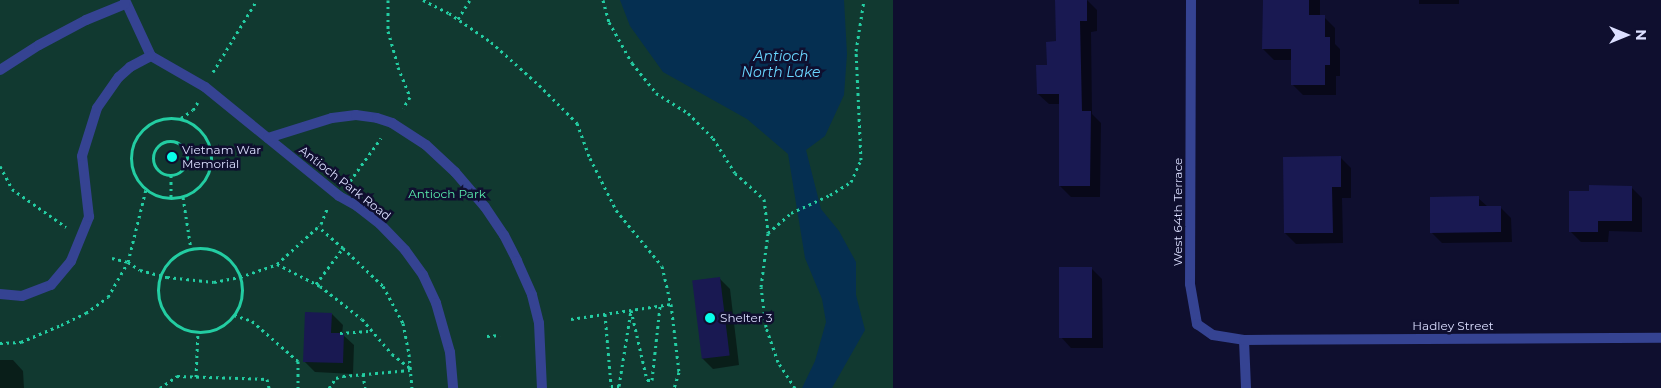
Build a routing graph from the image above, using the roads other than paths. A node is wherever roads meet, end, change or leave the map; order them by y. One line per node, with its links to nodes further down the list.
1 (1191, 0): 8 (street, West 64th Terrace)
2 (125, 2): 3 (street); 4 (street)
3 (151, 56): 5 (street, Antioch Park Road); 6 (street)
4 (0, 70)
5 (268, 138): 9 (street, Antioch Park Road); 10 (street, Antioch Park Road)
6 (0, 294)
7 (1661, 338): 8 (street, Hadley Street)
8 (1244, 340): 11 (street)
9 (453, 388)
10 (542, 388)
11 (1246, 388)

